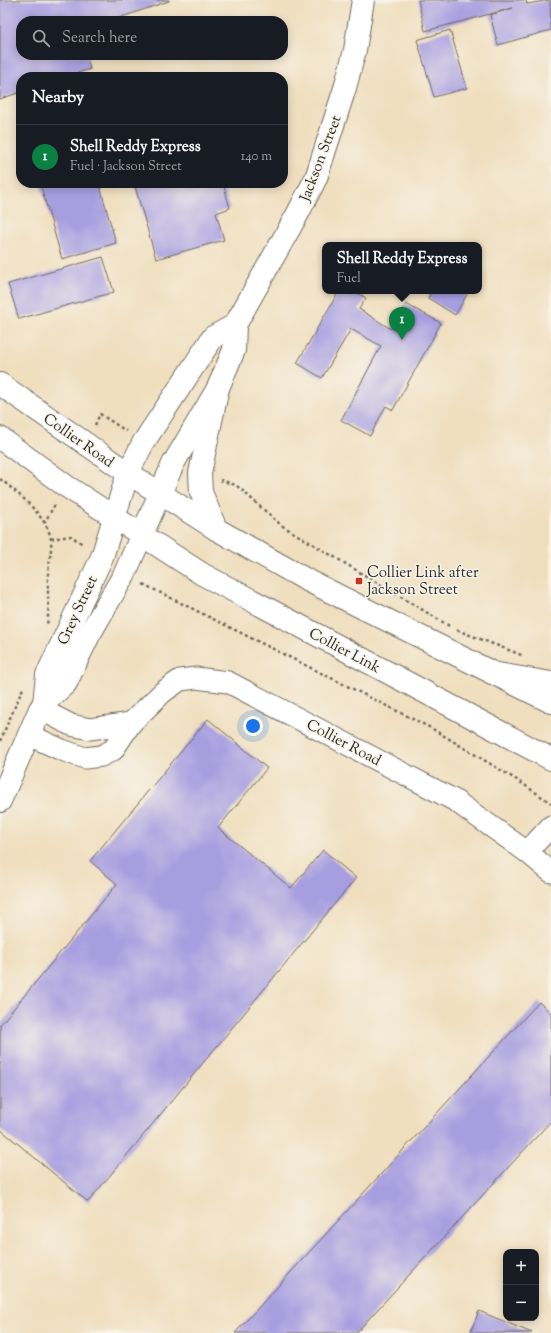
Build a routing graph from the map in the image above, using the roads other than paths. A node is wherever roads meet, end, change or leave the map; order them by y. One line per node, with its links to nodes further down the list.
1 (363, 0): 2 (main road, Jackson Street)
2 (235, 324): 4 (main road, Jackson Street); 6 (main road, Jackson Street)
3 (0, 384): 6 (main road, Collier Road)
4 (218, 388): 7 (main road, Jackson Street); 9 (main road)
5 (0, 438): 8 (main road)
6 (128, 473): 7 (main road, Collier Road); 8 (main road, Grey Street)
7 (160, 493): 9 (main road); 10 (main road, Grey Street)
8 (114, 518): 10 (main road); 14 (main road, Grey Street)
9 (216, 529): 11 (main road)
10 (142, 536): 14 (main road, Grey Street); 17 (main road, Collier Link)
11 (492, 673): 12 (main road); 13 (main road)
12 (551, 683)
13 (551, 702)
14 (42, 706): 15 (street); 16 (main road, Grey Street)
15 (131, 723): 16 (street, Collier Road); 20 (street, Collier Road)
16 (29, 735): 18 (main road, Grey Street)
17 (551, 759)
18 (0, 800)
19 (551, 826): 20 (street)
20 (527, 852): 21 (street, Collier Road)
21 (551, 872)

